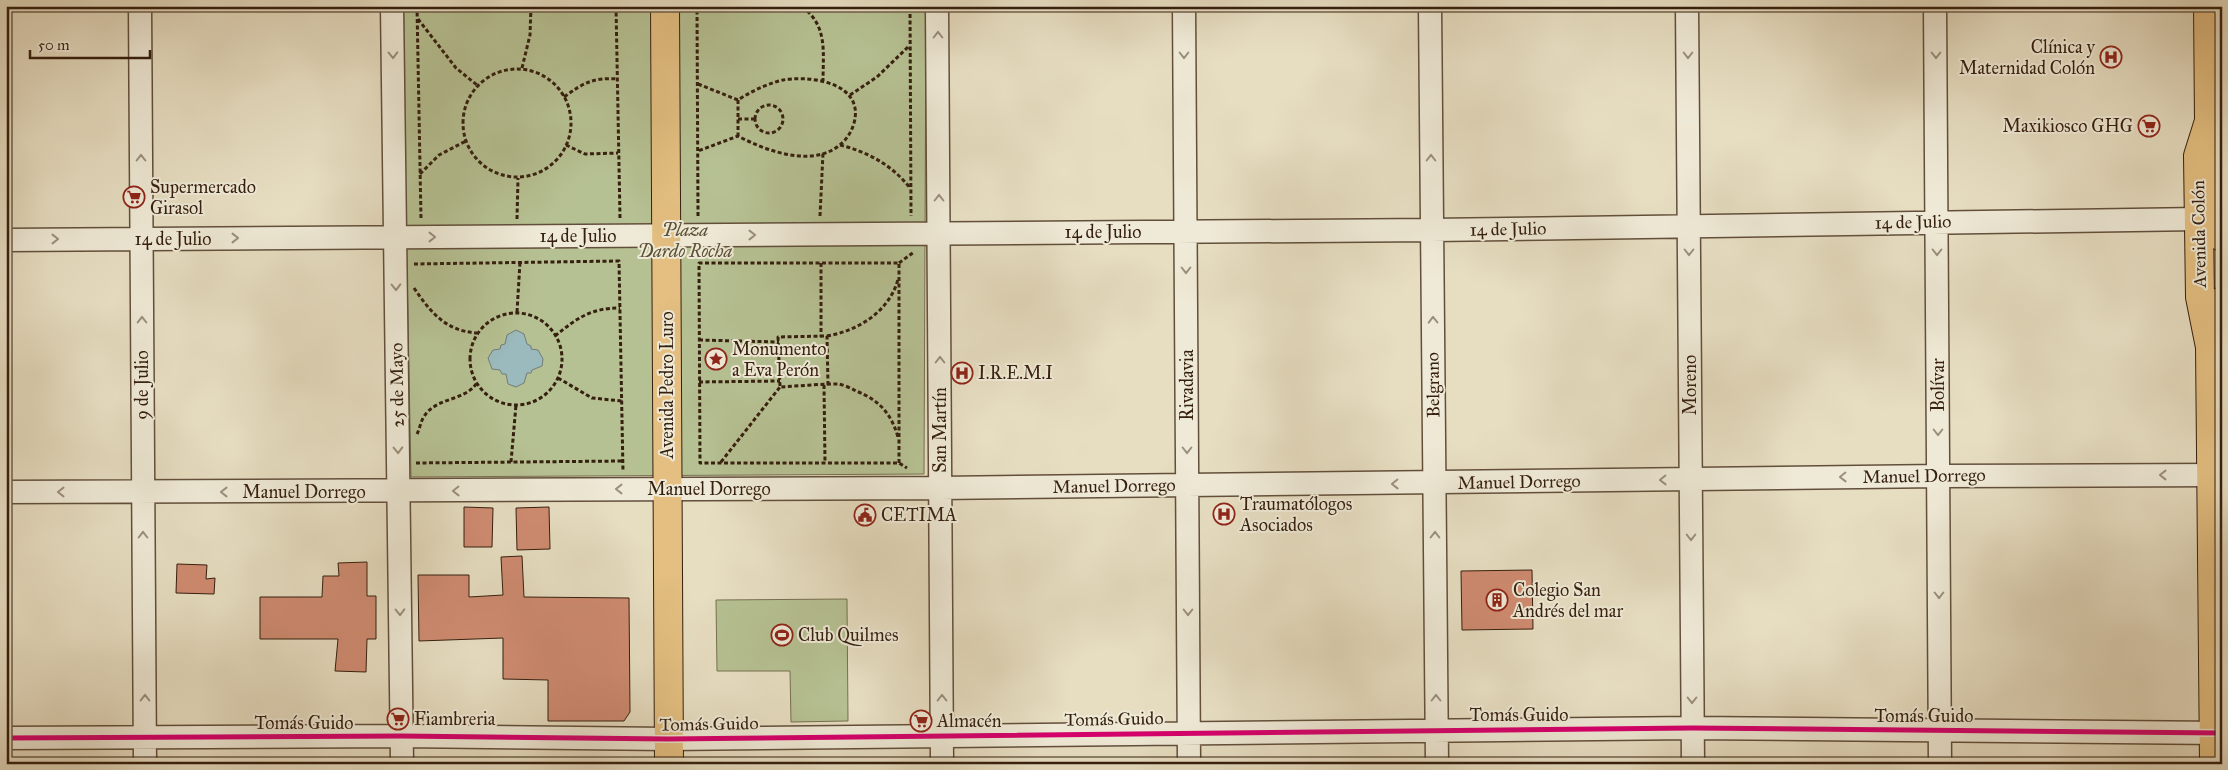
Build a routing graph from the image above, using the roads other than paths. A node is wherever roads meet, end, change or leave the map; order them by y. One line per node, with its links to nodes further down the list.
1 (140, 6): 20 (street, 9 de Julio, one-way to 1)
2 (392, 6): 18 (street, 25 de Mayo, one-way to 18)
3 (665, 6): 17 (main road, Avenida Pedro Luro)
4 (938, 6): 16 (street, San Martín, one-way to 4)
5 (1184, 6): 15 (street, Rivadavia, one-way to 15)
6 (1430, 6): 14 (street, Belgrano, one-way to 6)
7 (1687, 6): 13 (street, Moreno, one-way to 13)
8 (1936, 6): 12 (street, Bolívar, one-way to 12)
9 (2208, 6): 10 (main road, Avenida Colón)
10 (2210, 126): 11 (main road, Avenida Colón); 19 (main road, Avenida Colón)
11 (2199, 219): 12 (street, 14 de Julio); 23 (main road, Avenida Colón)
12 (1937, 222): 13 (street, 14 de Julio); 25 (street, Bolívar, one-way to 25)
13 (1689, 227): 14 (street, 14 de Julio); 26 (street, Moreno, one-way to 26)
14 (1432, 230): 15 (street, 14 de Julio); 27 (street, Belgrano, one-way to 14)
15 (1186, 232): 16 (street, 14 de Julio); 28 (street, Rivadavia, one-way to 28)
16 (939, 234): 17 (street, 14 de Julio, one-way to 16); 29 (street, San Martín, one-way to 16)
17 (666, 235): 18 (street, 14 de Julio, one-way to 17); 30 (main road, Avenida Pedro Luro)
18 (395, 237): 20 (street, 14 de Julio, one-way to 18); 33 (street, 25 de Mayo, one-way to 33)
19 (2222, 237)
20 (141, 239): 21 (street, 14 de Julio, one-way to 20); 32 (street, 9 de Julio, one-way to 20)
21 (6, 240)
22 (2222, 301): 23 (main road, Avenida Colón)
23 (2210, 347): 24 (main road, Avenida Colón)
24 (2217, 475): 25 (street, Manuel Dorrego, one-way to 25); 38 (main road, Avenida Colón)
25 (1938, 476): 26 (street, Manuel Dorrego, one-way to 26); 36 (street, Bolívar, one-way to 36)
26 (1691, 479): 27 (street, Manuel Dorrego, one-way to 27); 34 (street, Moreno, one-way to 34)
27 (1434, 483): 28 (street, Manuel Dorrego, one-way to 28); 35 (street, Belgrano, one-way to 27)
28 (1187, 486): 29 (street, Manuel Dorrego); 37 (street, Rivadavia, one-way to 37)
29 (940, 488): 30 (street, Manuel Dorrego); 39 (street, San Martín, one-way to 29)
30 (667, 490): 33 (street, Manuel Dorrego, one-way to 33); 43 (main road, Avenida Pedro Luro)
31 (6, 492): 32 (street, Manuel Dorrego, one-way to 31)
32 (143, 492): 33 (street, Manuel Dorrego, one-way to 32); 42 (street, 9 de Julio, one-way to 32)
33 (398, 492): 40 (street, 25 de Mayo, one-way to 40)
34 (1692, 728): 35 (street, Tomás Guido); 36 (street, Tomás Guido); 49 (street, Moreno)
35 (1436, 730): 37 (street, Tomás Guido); 48 (street, Belgrano)
36 (1940, 730): 38 (street, Tomás Guido); 50 (street, Bolívar)
37 (1189, 732): 39 (street, Tomás Guido); 47 (street, Rivadavia)
38 (2218, 733): 51 (main road, Avenida Colón)
39 (942, 735): 43 (street, Tomás Guido); 46 (street, San Martín)
40 (401, 736): 42 (street, Tomás Guido); 43 (street, Tomás Guido); 45 (street, 25 de Mayo)
41 (6, 738): 42 (street, Tomás Guido)
42 (145, 738): 44 (street, 9 de Julio)
43 (668, 751)
44 (145, 764)
45 (402, 764)
46 (942, 764)
47 (1189, 764)
48 (1437, 764)
49 (1693, 764)
50 (1940, 764)
51 (2214, 764)

